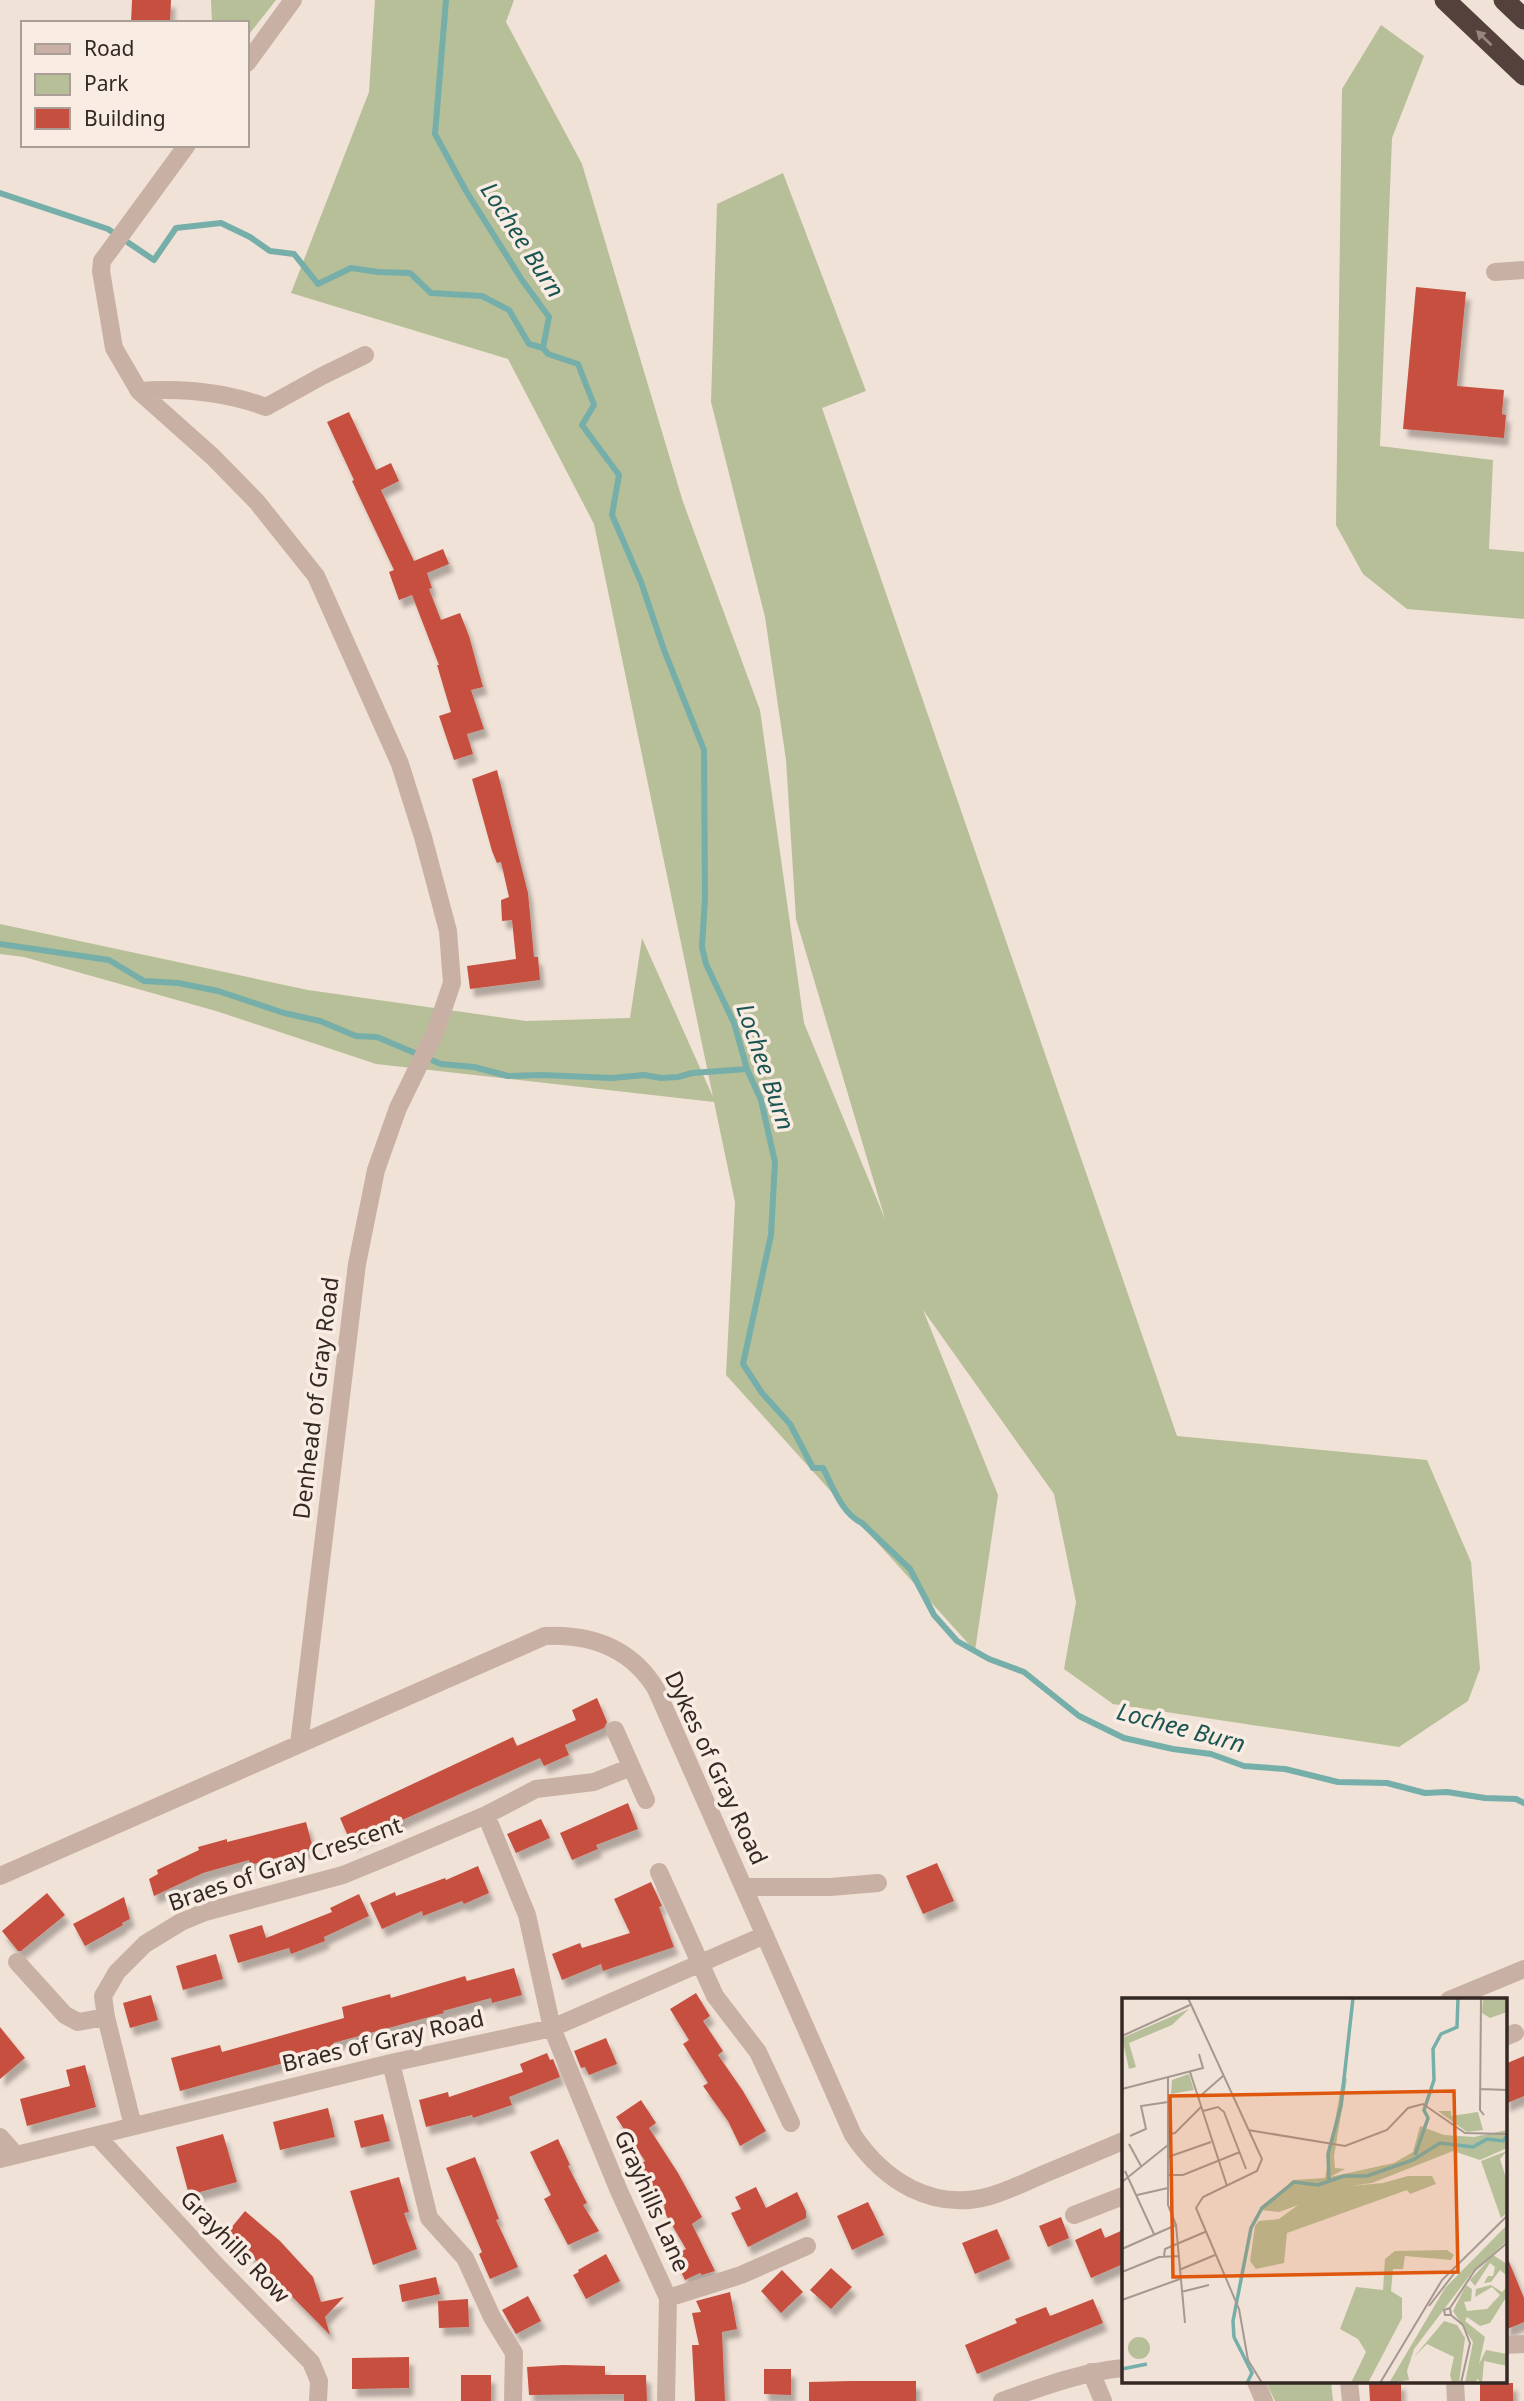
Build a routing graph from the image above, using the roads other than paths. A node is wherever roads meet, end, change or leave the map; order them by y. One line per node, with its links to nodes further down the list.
1 (293, 0): 5 (street)
2 (1445, 0): 6 (highway, one-way to 2)
3 (1504, 0): 4 (highway)
4 (1524, 19)
5 (248, 63)
6 (1524, 75)
7 (186, 147): 11 (street)
8 (1524, 270): 9 (street)
9 (1495, 272)
10 (365, 355): 11 (street)
11 (139, 391): 13 (street, Denhead of Gray Road)
12 (615, 1730): 14 (street)
13 (299, 1744): 18 (street, Dykes of Gray Road); 20 (street, Dykes of Gray Road)
14 (631, 1767): 15 (street); 16 (street, Braes of Gray Crescent)
15 (646, 1800)
16 (486, 1815): 26 (street, Braes of Gray Crescent); 27 (street, Grayhills Lane)
17 (659, 1872): 23 (street)
18 (0, 1876)
19 (878, 1884): 20 (street)
20 (744, 1887): 21 (street, Dykes of Gray Road)
21 (765, 1934): 23 (street, Braes of Gray Road); 33 (street, Dykes of Gray Road)
22 (17, 1962): 26 (street)
23 (700, 1964): 27 (street, Braes of Gray Road); 29 (street)
24 (1524, 1969): 25 (street)
25 (1454, 1998)
26 (106, 2017): 30 (street, Braes of Gray Crescent)
27 (552, 2028): 28 (street, Braes of Gray Road); 38 (street, Grayhills Lane)
28 (391, 2063): 30 (street, Braes of Gray Road); 45 (street)
29 (791, 2123)
30 (133, 2126): 31 (street, Braes of Gray Road)
31 (97, 2136): 34 (street, Braes of Gray Road); 44 (street, Grayhills Row)
32 (0, 2137): 34 (street)
33 (1122, 2141)
34 (8, 2157)
35 (1122, 2196): 36 (street)
36 (1074, 2215)
37 (807, 2246): 38 (street)
38 (668, 2298): 46 (street, Grayhills Lane)
39 (1524, 2344): 40 (street)
40 (1506, 2345)
41 (1122, 2368): 42 (street)
42 (1091, 2372): 47 (street); 48 (street)
43 (1257, 2384): 49 (street)
44 (318, 2401)
45 (513, 2401)
46 (666, 2401)
47 (1002, 2401)
48 (1103, 2401)
49 (1264, 2401)

